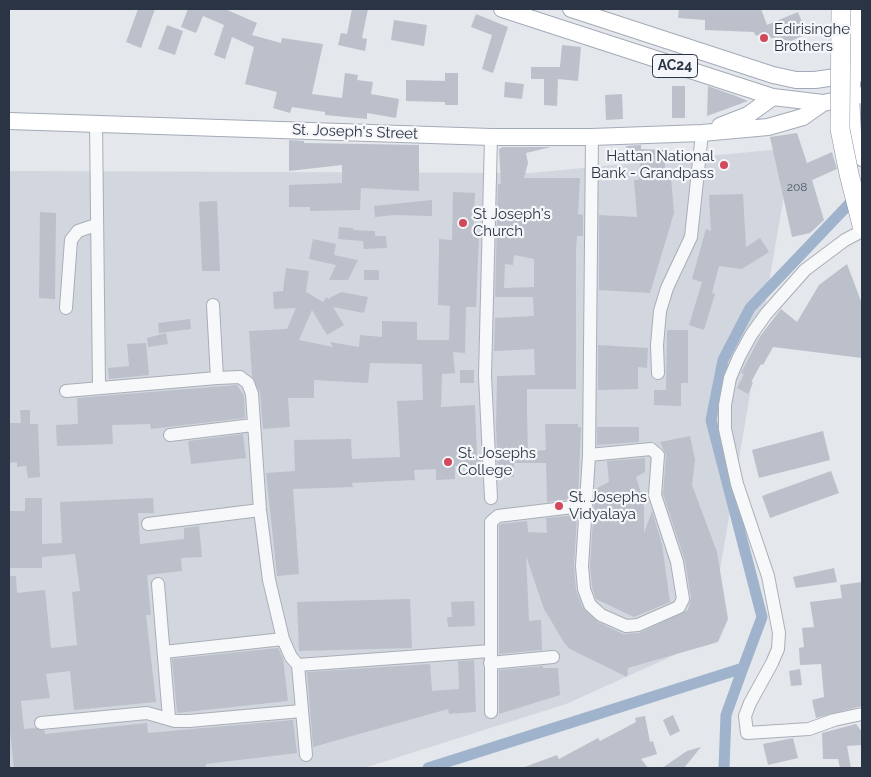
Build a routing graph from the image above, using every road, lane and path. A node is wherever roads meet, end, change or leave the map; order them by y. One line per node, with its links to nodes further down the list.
1 (502, 9): 6 (main road, AC24)
2 (571, 9): 5 (main road, AC24)
3 (842, 9): 5 (main road); 15 (highway, bridge)
4 (858, 9): 5 (main road)
5 (850, 75): 7 (main road)
6 (773, 97): 7 (main road, AC24); 10 (main road, St. Joseph's Street)
7 (843, 99): 10 (main road, St. Joseph's Street); 13 (main road); 14 (main road, bridge)
8 (9, 121): 9 (main road, St. Joseph's Street)
9 (96, 123): 11 (main road, St. Joseph's Street); 16 (street)
10 (702, 133): 12 (main road, St. Joseph's Street); 20 (street)
11 (491, 137): 12 (main road, St. Joseph's Street); 27 (street)
12 (592, 137): 26 (street)
13 (862, 158)
14 (862, 208)
15 (862, 224)
16 (96, 225): 19 (street); 22 (street)
17 (862, 231): 39 (street)
18 (213, 306): 21 (street)
19 (66, 308)
20 (658, 373)
21 (217, 378): 22 (street); 24 (street)
22 (99, 388): 23 (street)
23 (66, 391)
24 (253, 425): 25 (street); 29 (street)
25 (170, 435)
26 (589, 455): 28 (street); 28 (street)
27 (491, 498)
28 (584, 504): 34 (street)
29 (260, 510): 30 (street); 32 (street)
30 (148, 524)
31 (158, 584): 33 (street)
32 (283, 639): 33 (street); 36 (street)
33 (164, 652): 40 (street)
34 (490, 657): 35 (street); 36 (street); 38 (street)
35 (553, 657)
36 (298, 664): 37 (street)
37 (301, 711): 40 (street); 42 (street)
38 (491, 712)
39 (862, 714)
40 (169, 718): 41 (street)
41 (41, 723)
42 (306, 754)

